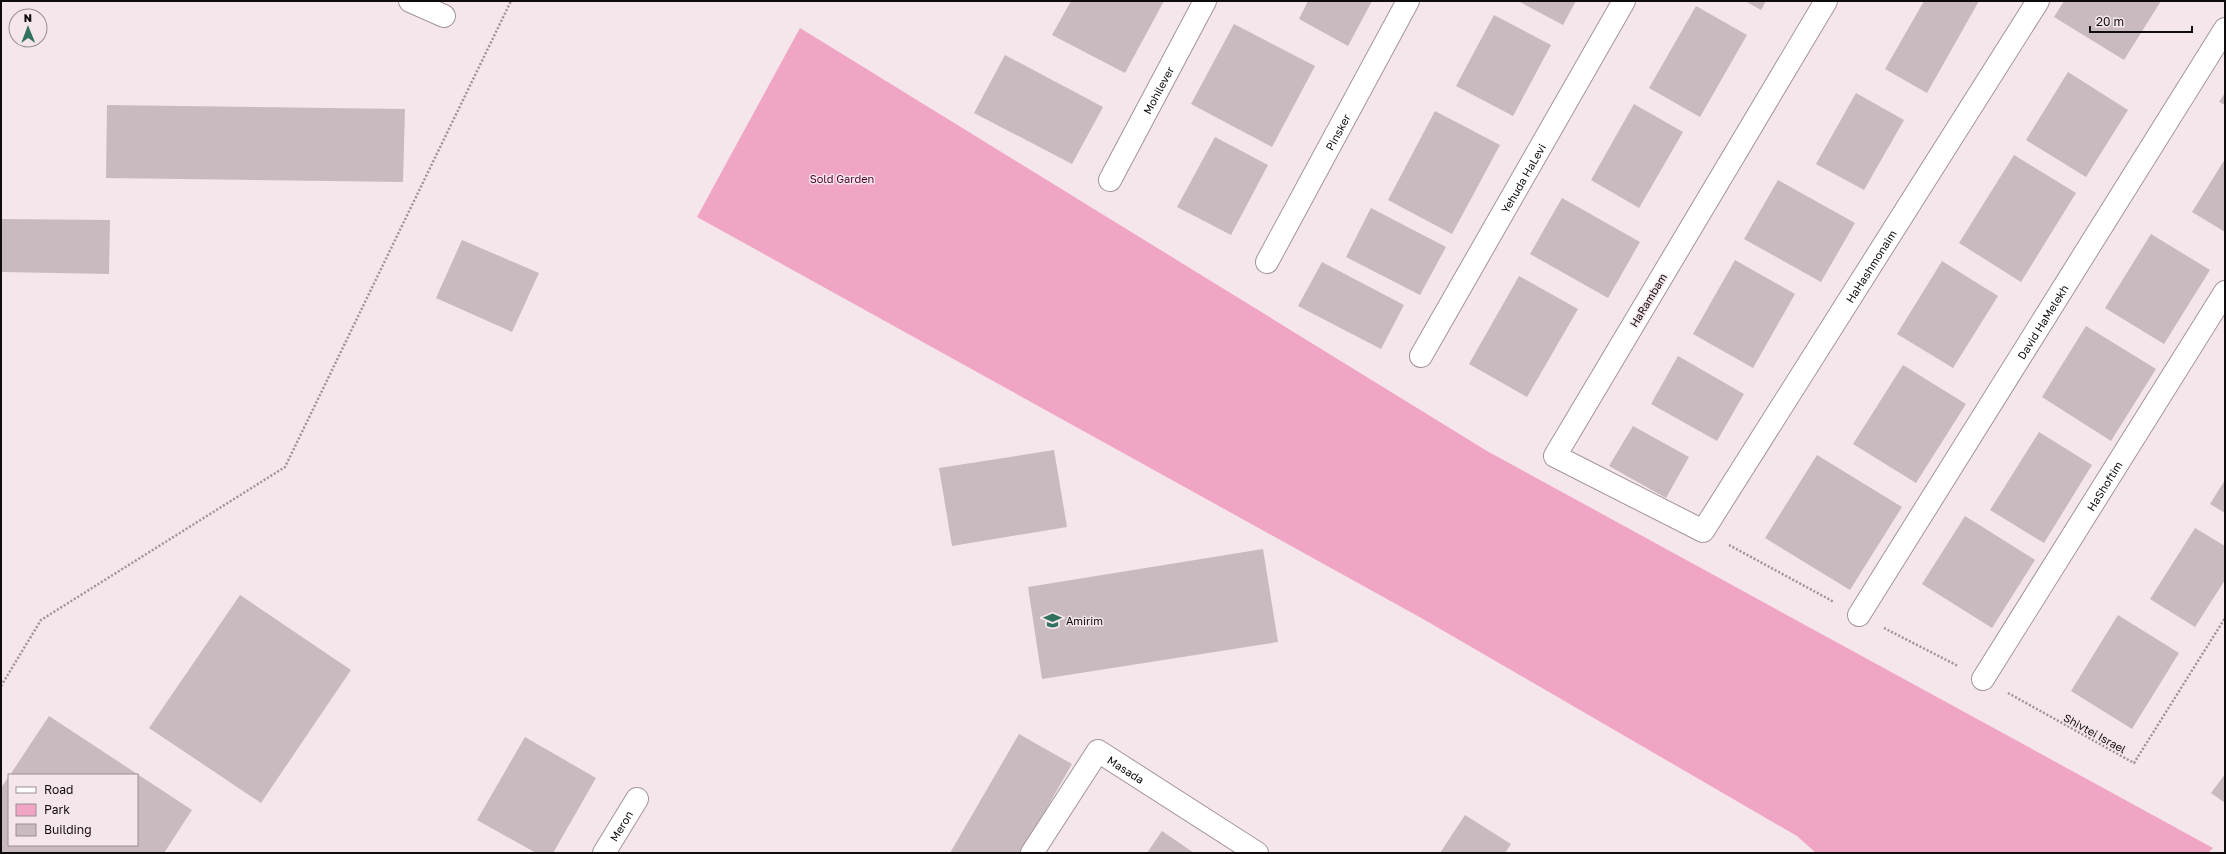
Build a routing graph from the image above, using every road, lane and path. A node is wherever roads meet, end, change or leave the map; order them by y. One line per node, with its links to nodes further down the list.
1 (410, 1): 8 (street)
2 (511, 1): 18 (path)
3 (1205, 1): 10 (street, Mohilever)
4 (1408, 1): 11 (street, Pinsker)
5 (1624, 1): 13 (street, Yehuda HaLevi)
6 (1826, 1): 14 (street, HaRambam)
7 (2038, 1): 14 (street, HaHashmonaim)
8 (444, 16)
9 (2225, 28): 15 (street, David HaMelekh)
10 (1110, 180)
11 (1267, 262)
12 (2225, 292): 17 (street, HaShoftim)
13 (1421, 356)
14 (1703, 531)
15 (1859, 615)
16 (2225, 618): 17 (path, Shivtei Israel)
17 (1983, 679)
18 (1, 686)
19 (637, 799): 20 (street, Meron)
20 (604, 853)
21 (1032, 853): 22 (street, Masada)
22 (1257, 853)

